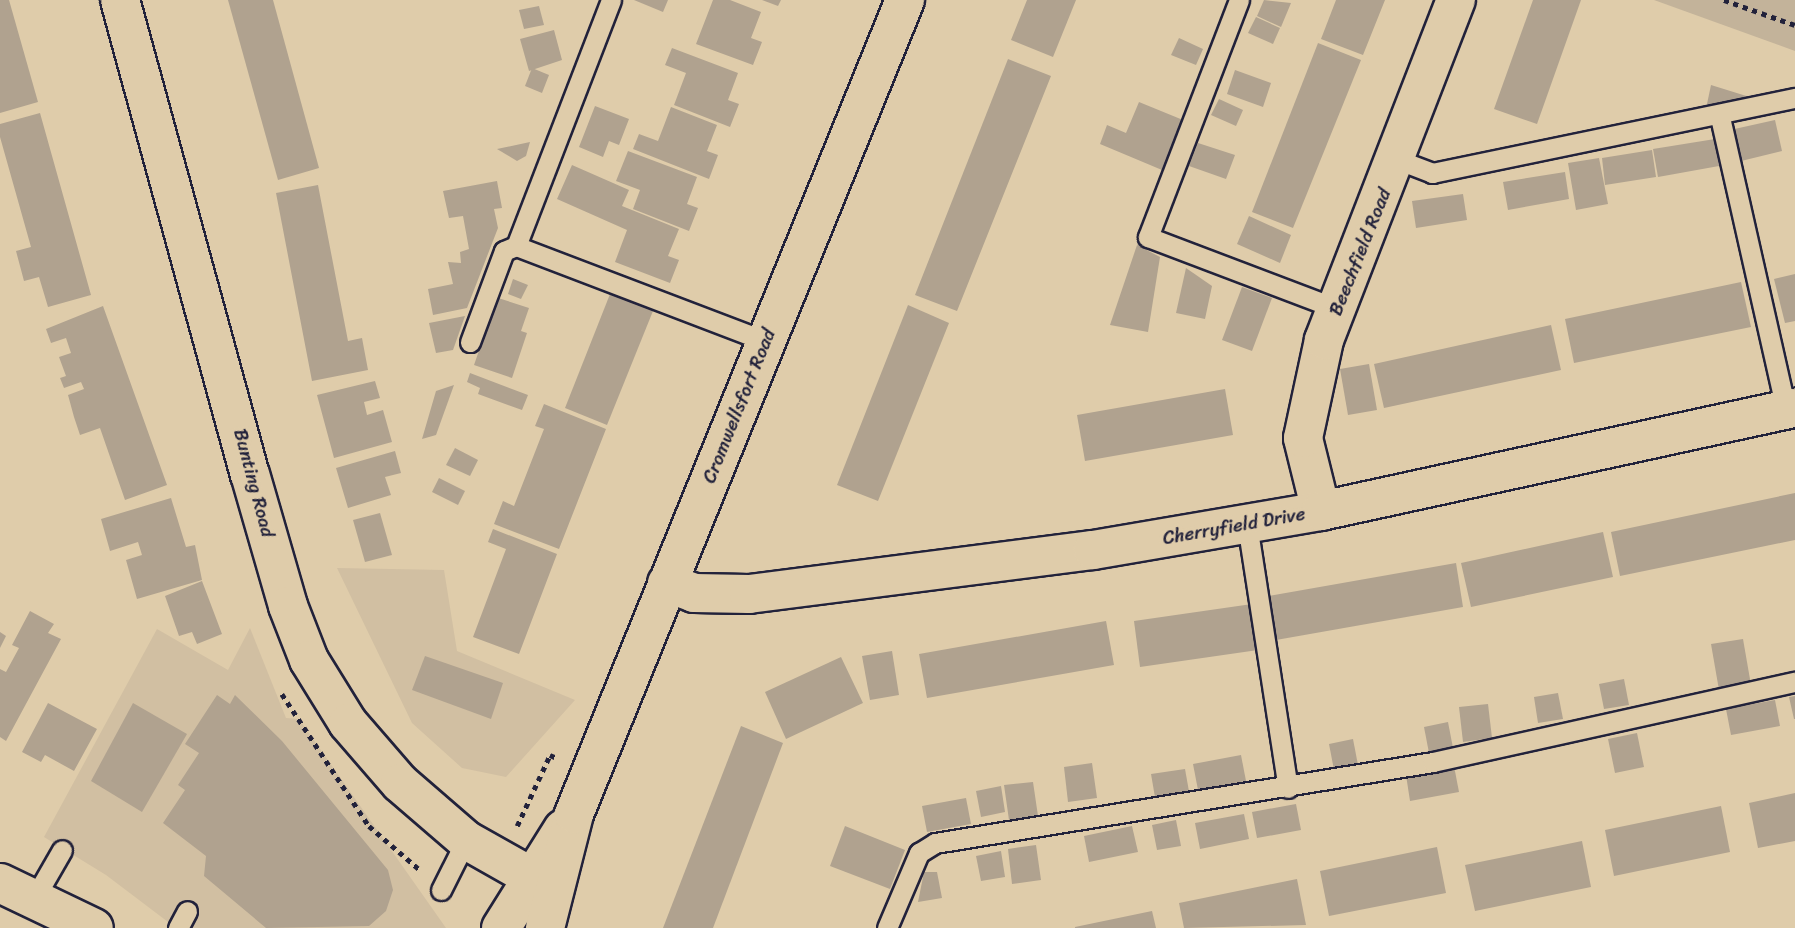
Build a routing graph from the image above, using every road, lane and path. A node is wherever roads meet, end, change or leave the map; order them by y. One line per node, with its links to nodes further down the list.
1 (120, 0): 24 (street, Bunting Road)
2 (611, 0): 11 (lane)
3 (905, 0): 13 (street, Cromwellsfort Road)
4 (1239, 0): 12 (lane)
5 (1456, 0): 10 (street, Beechfield Road)
6 (1724, 0): 7 (path)
7 (1795, 25)
8 (1795, 98): 9 (lane)
9 (1720, 117): 10 (lane); 15 (lane)
10 (1396, 159): 12 (street, Beechfield Road)
11 (516, 246): 13 (lane); 14 (lane)
12 (1338, 309): 16 (street, Beechfield Road)
13 (765, 341): 18 (street, Cromwellsfort Road)
14 (470, 342)
15 (1791, 409): 16 (street, Cherryfield Drive)
16 (1321, 511): 17 (street, Cherryfield Drive)
17 (1247, 524): 18 (street, Cherryfield Drive); 21 (lane)
18 (667, 583): 22 (street, Cromwellsfort Road)
19 (1795, 682): 21 (lane)
20 (565, 761): 23 (path)
21 (1288, 788): 32 (lane)
22 (574, 814): 26 (street, Cromwellsfort Road); 31 (street, Cromwellsfort Road)
23 (517, 827)
24 (466, 840): 26 (street, Bunting Road); 27 (lane)
25 (62, 850): 28 (lane)
26 (530, 876): 30 (street, Cromwellsfort Road)
27 (441, 890)
28 (23, 900): 29 (street)
29 (94, 928)
30 (501, 928)
31 (545, 928)
32 (887, 928)

